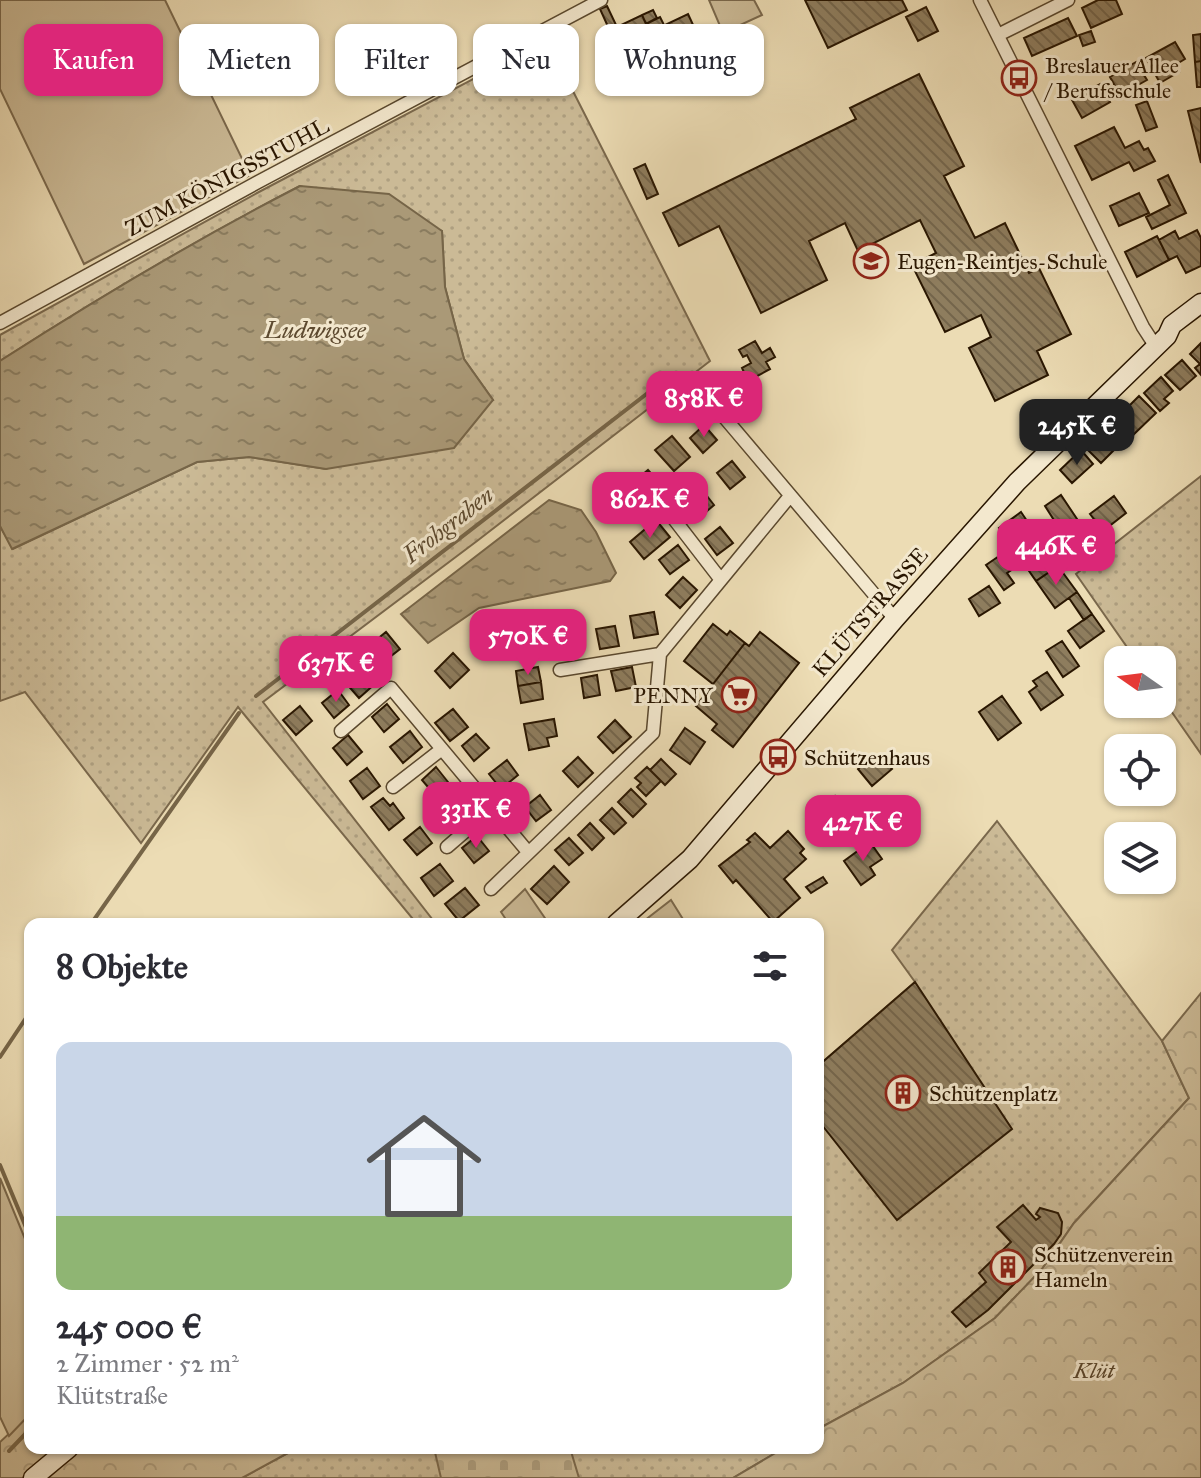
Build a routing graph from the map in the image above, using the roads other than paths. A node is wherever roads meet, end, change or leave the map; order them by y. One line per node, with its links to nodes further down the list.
1 (601, 0): 7 (street, ZUM KÖNIGSSTUHL)
2 (980, 0): 4 (street)
3 (1068, 0): 4 (street)
4 (998, 35): 8 (street)
5 (1201, 303): 8 (main road, KLÜTSTRASSE)
6 (1201, 318): 8 (main road, KLÜTSTRASSE)
7 (0, 323)
8 (1161, 342): 13 (main road, KLÜTSTRASSE)
9 (697, 385): 10 (street)
10 (790, 496): 12 (street); 13 (street)
11 (680, 497): 12 (street)
12 (721, 580): 14 (street)
13 (895, 619): 23 (main road, KLÜTSTRASSE)
14 (660, 654): 15 (street); 21 (street)
15 (560, 670)
16 (341, 731): 17 (street)
17 (442, 749): 18 (street); 19 (street)
18 (393, 787)
19 (491, 809): 20 (street); 21 (street)
20 (447, 847)
21 (528, 852): 22 (street)
22 (491, 889)
23 (623, 918)
24 (62, 1454): 25 (main road)
25 (33, 1478)

